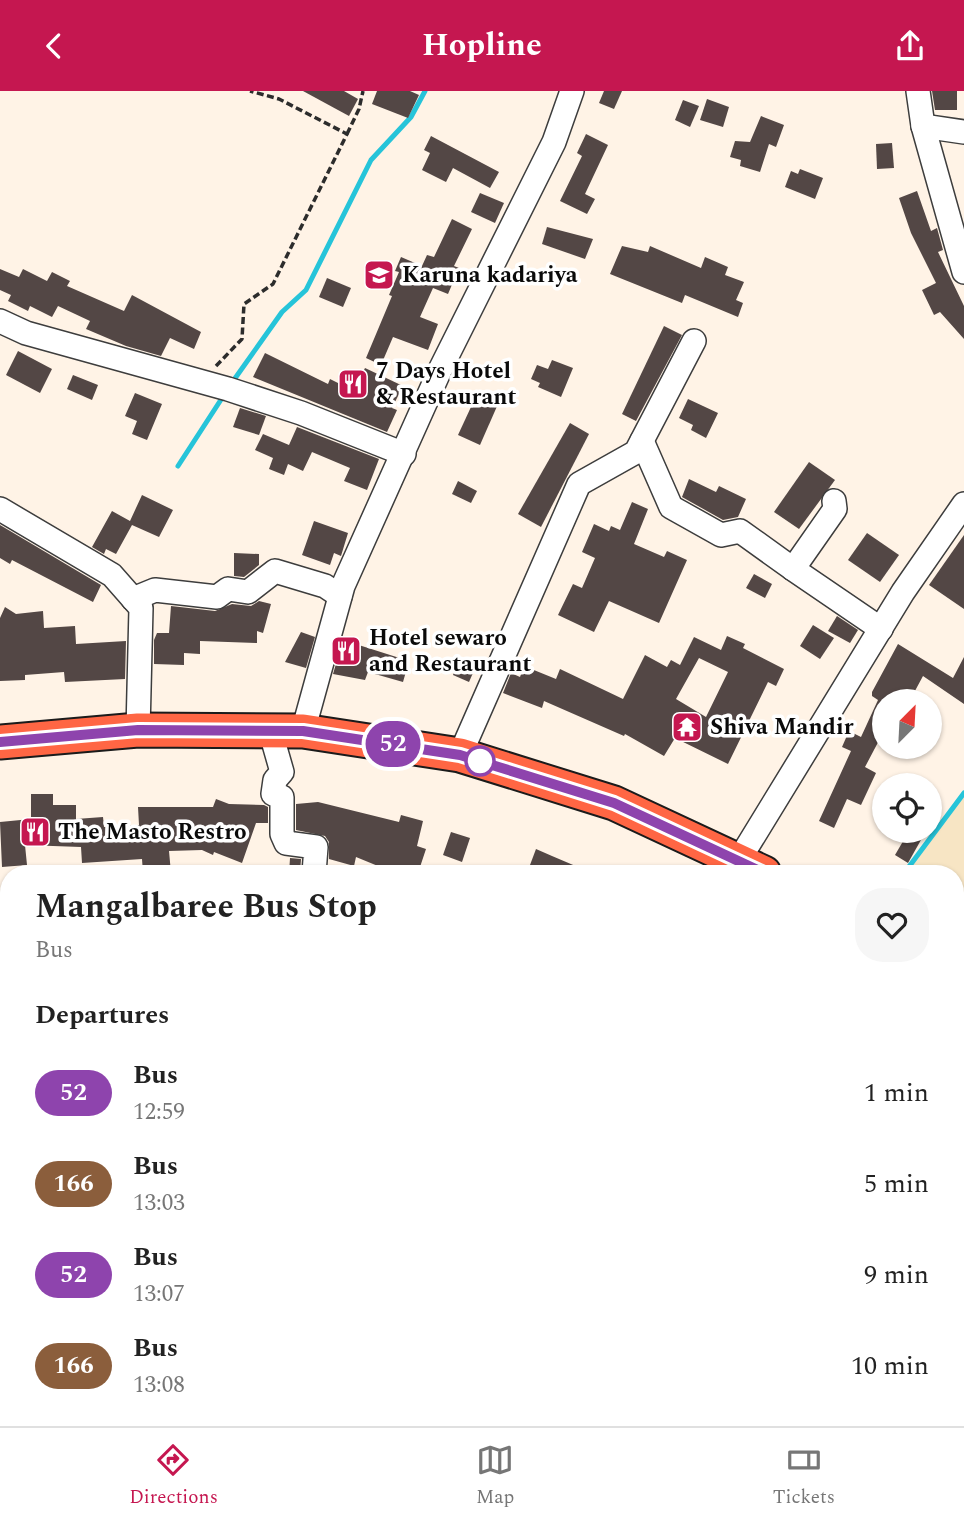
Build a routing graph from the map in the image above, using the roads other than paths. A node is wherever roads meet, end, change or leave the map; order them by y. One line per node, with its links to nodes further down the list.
1 (918, 91): 3 (street)
2 (563, 94): 9 (street)
3 (923, 126): 4 (street); 5 (street)
4 (964, 132)
5 (964, 272)
6 (0, 321): 9 (street)
7 (694, 341): 8 (street)
8 (642, 441): 13 (street); 21 (street)
9 (404, 454): 14 (street)
10 (834, 501): 13 (street)
11 (964, 504): 16 (street)
12 (0, 509): 15 (street)
13 (793, 569): 16 (street)
14 (340, 596): 15 (street); 19 (street)
15 (133, 599): 17 (street)
16 (881, 629): 24 (street)
17 (138, 730): 18 (highway); 20 (highway)
18 (270, 730): 19 (highway); 22 (street)
19 (303, 731): 21 (highway)
20 (0, 742)
21 (460, 755): 23 (highway)
22 (315, 865)
23 (734, 865)
24 (747, 865)

